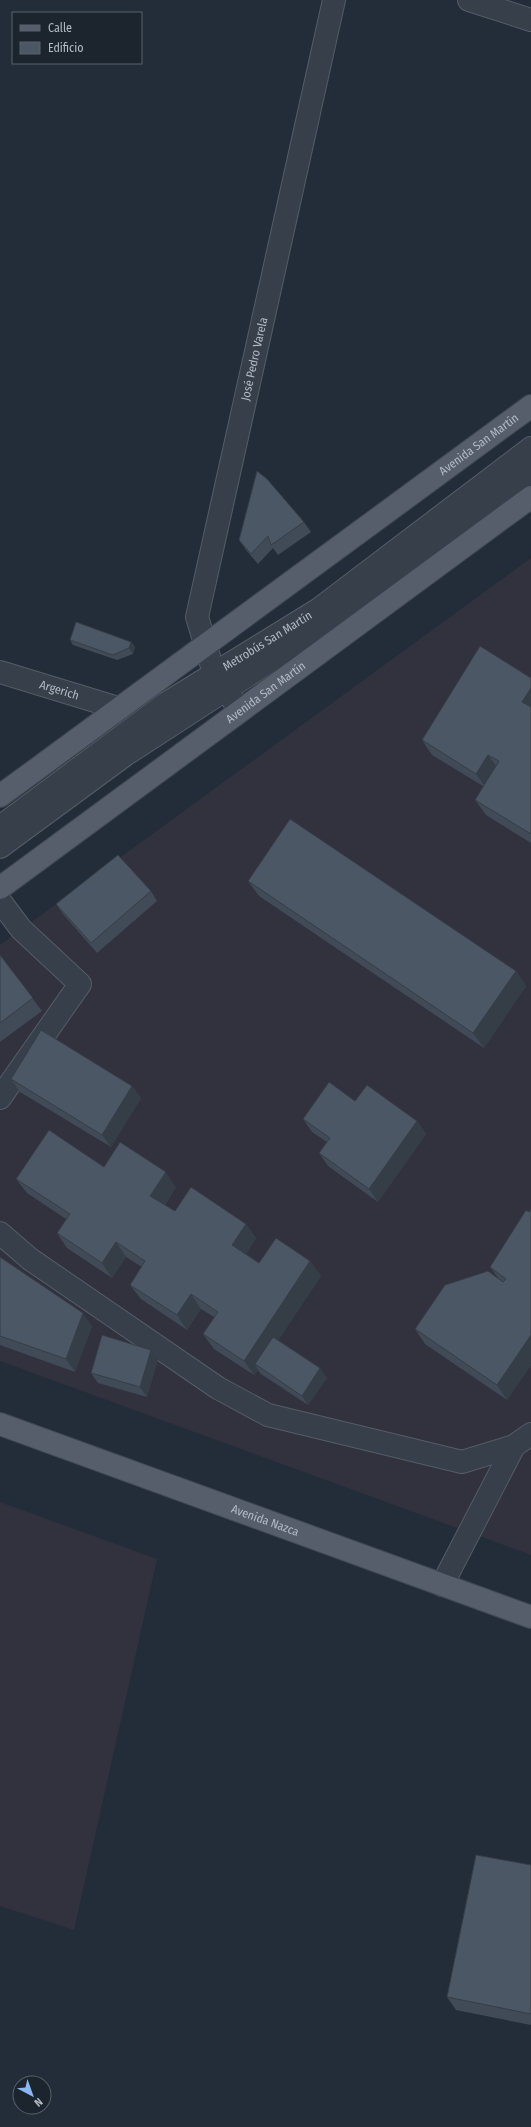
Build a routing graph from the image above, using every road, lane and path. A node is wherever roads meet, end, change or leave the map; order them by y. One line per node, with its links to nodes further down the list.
1 (334, 0): 8 (street, José Pedro Varela)
2 (469, 0): 3 (street)
3 (531, 20)
4 (531, 406): 8 (main road, Avenida San Martín)
5 (531, 448): 10 (street, Metrobús San Martín)
6 (531, 472): 10 (street, Metrobús San Martín)
7 (531, 497): 12 (main road, Avenida San Martín)
8 (205, 646): 10 (street, José Pedro Varela); 11 (main road, Avenida San Martín)
9 (0, 672): 11 (street, Argerich)
10 (220, 682): 12 (street, José Pedro Varela); 14 (street, Metrobús San Martín); 15 (street, Metrobús San Martín)
11 (118, 708): 13 (main road, Avenida San Martín)
12 (240, 710): 16 (main road, Avenida San Martín)
13 (0, 796)
14 (0, 827)
15 (0, 847)
16 (0, 888)
17 (0, 901): 18 (street)
18 (0, 1098)
19 (0, 1233): 21 (street)
20 (0, 1424): 22 (main road, Avenida Nazca)
21 (522, 1440): 22 (street)
22 (442, 1585): 23 (main road, Avenida Nazca)
23 (531, 1617)

